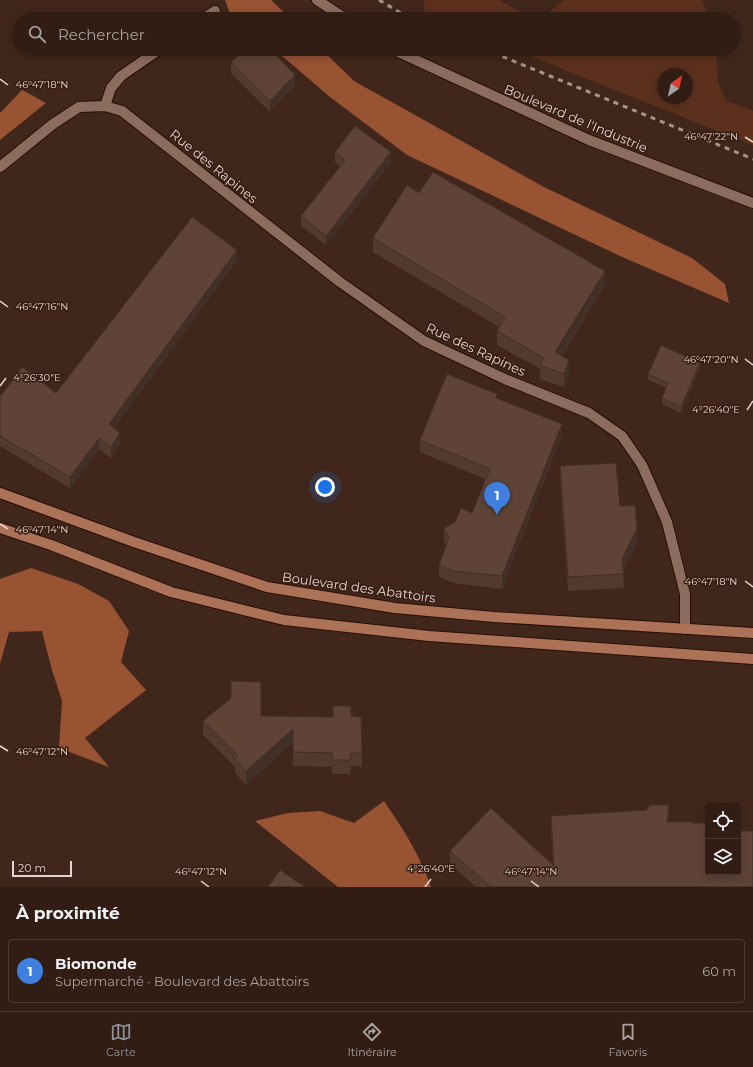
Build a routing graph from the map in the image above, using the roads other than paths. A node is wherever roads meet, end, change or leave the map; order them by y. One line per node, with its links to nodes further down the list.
1 (317, 0): 2 (street)
2 (335, 12)
3 (150, 56): 5 (street)
4 (407, 56): 7 (street, Boulevard de l'Industrie)
5 (105, 106): 6 (street, Rue des Rapines); 10 (street, Rue des Rapines)
6 (0, 166)
7 (753, 203)
8 (0, 493): 10 (street, Boulevard des Abattoirs)
9 (0, 528): 12 (street)
10 (685, 628): 11 (street, Boulevard des Abattoirs)
11 (753, 633)
12 (753, 659)

